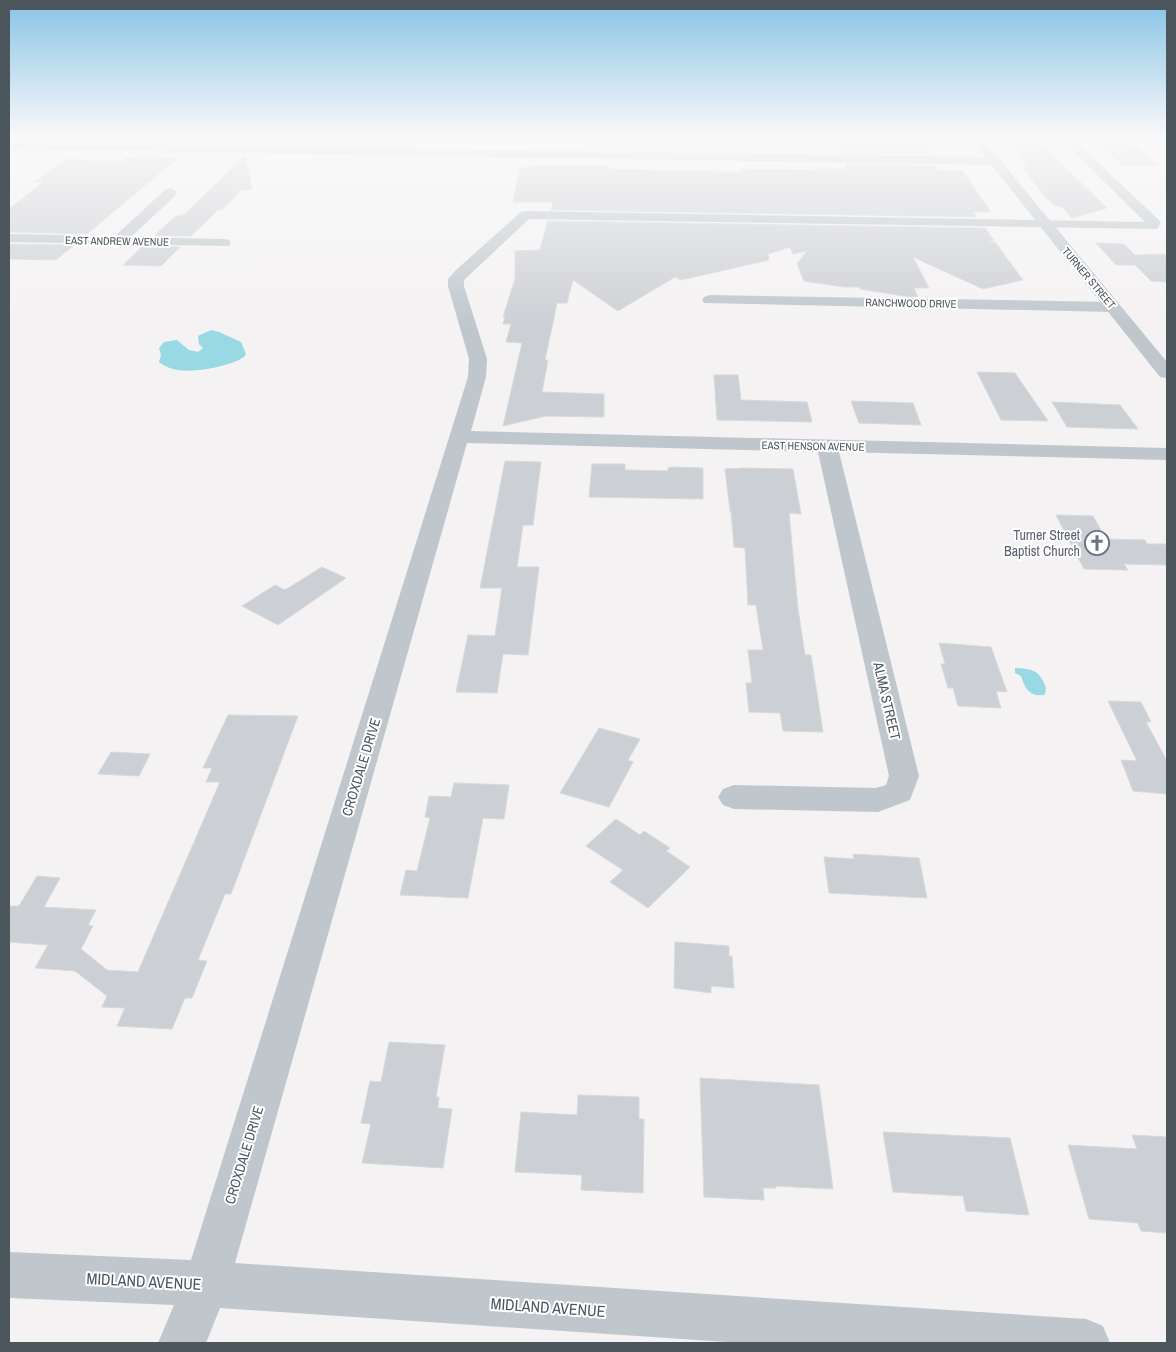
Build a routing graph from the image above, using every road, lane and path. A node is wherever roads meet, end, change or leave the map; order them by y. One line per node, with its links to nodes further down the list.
1 (162, 200): 6 (street)
2 (1025, 200): 4 (street, TURNER STREET)
3 (1131, 200): 4 (street)
4 (1045, 225): 9 (street, TURNER STREET); 11 (street, CROXDALE DRIVE)
5 (9, 238): 6 (street, EAST ANDREW AVENUE)
6 (118, 241): 7 (street, EAST ANDREW AVENUE)
7 (224, 243)
8 (710, 300): 9 (street, RANCHWOOD DRIVE)
9 (1113, 307): 10 (street, TURNER STREET)
10 (1167, 373)
11 (460, 437): 12 (street, EAST HENSON AVENUE); 16 (street, CROXDALE DRIVE)
12 (827, 446): 13 (street, EAST HENSON AVENUE); 14 (street, ALMA STREET)
13 (1167, 454)
14 (734, 797)
15 (9, 1275): 16 (street, MIDLAND AVENUE)
16 (206, 1284): 17 (street, CROXDALE DRIVE); 18 (street, MIDLAND AVENUE)
17 (182, 1343)
18 (1086, 1343)

